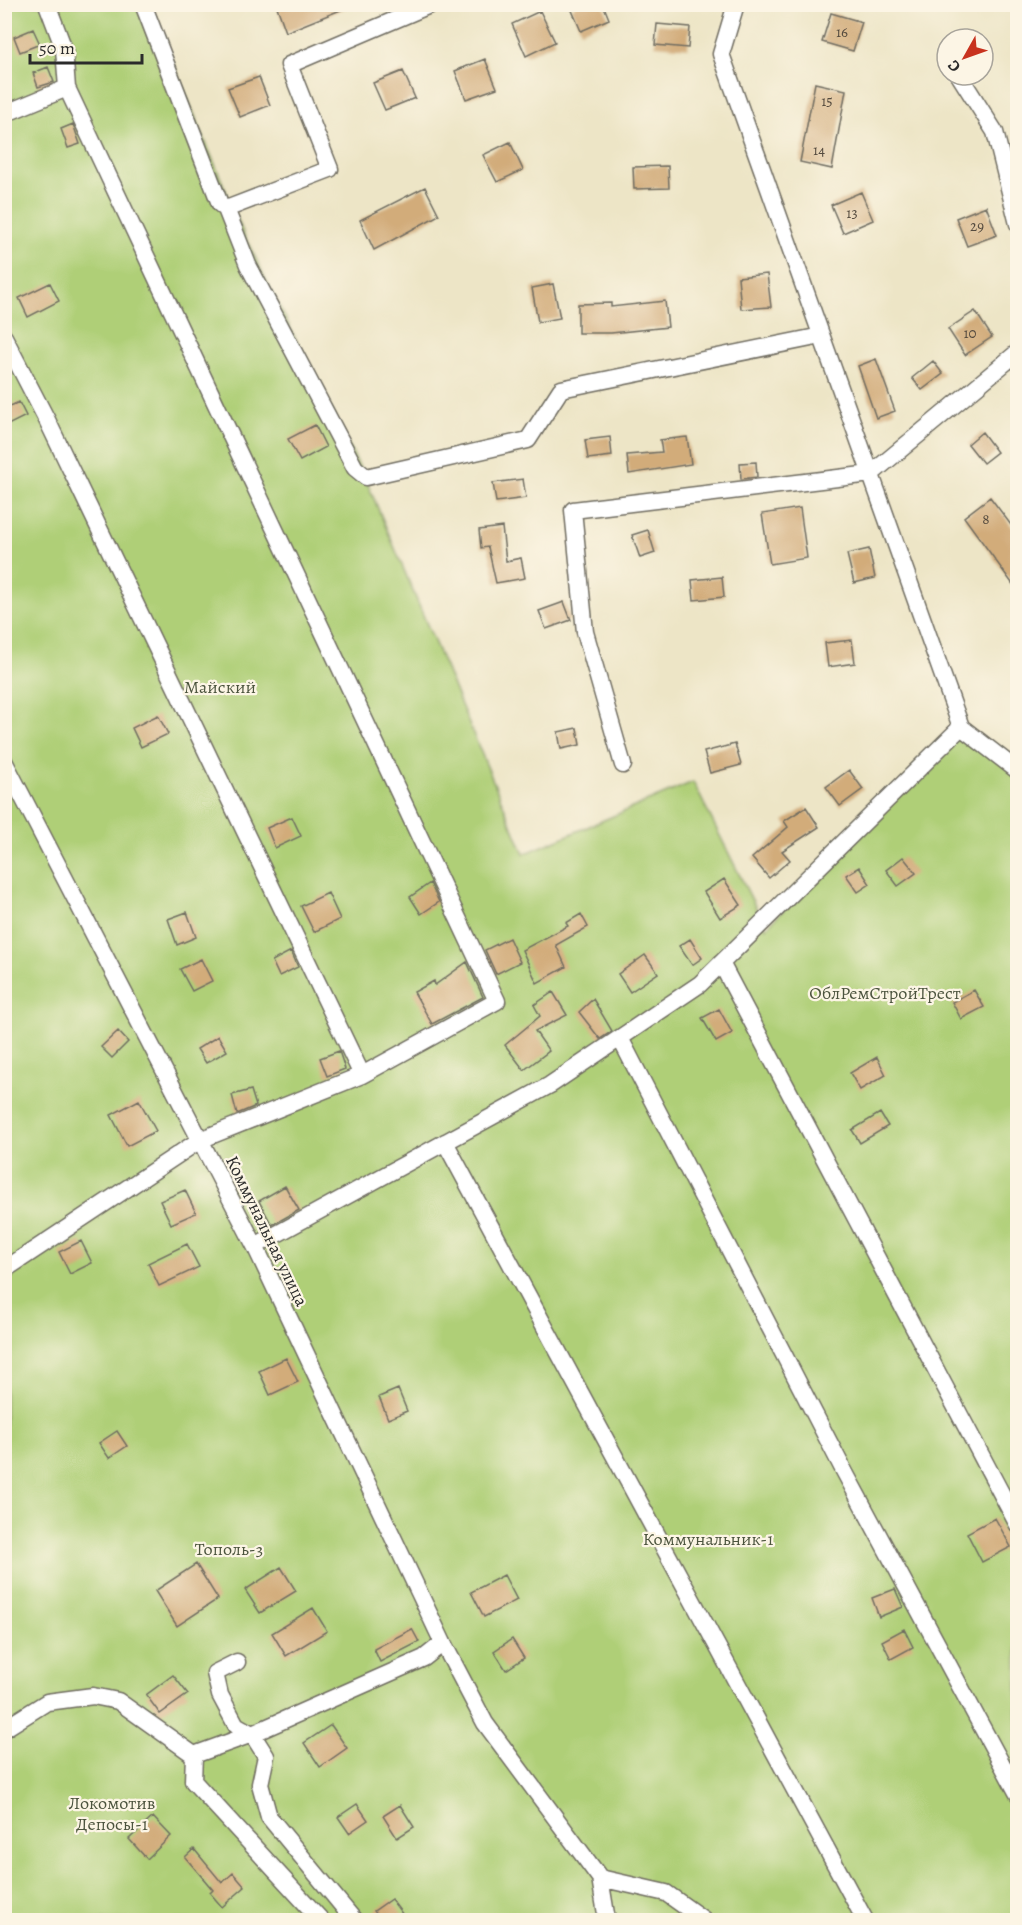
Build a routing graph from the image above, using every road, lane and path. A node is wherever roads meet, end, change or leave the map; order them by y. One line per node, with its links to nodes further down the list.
1 (47, 4): 6 (lane)
2 (143, 4): 8 (lane)
3 (432, 4): 8 (lane)
4 (736, 4): 10 (lane)
5 (967, 87): 9 (lane)
6 (67, 88): 7 (lane); 20 (lane)
7 (4, 114)
8 (226, 209): 10 (lane)
9 (1017, 224)
10 (821, 336): 13 (lane)
11 (4, 337): 20 (lane)
12 (1017, 352): 13 (lane)
13 (871, 474): 14 (lane); 16 (lane)
14 (961, 727): 17 (lane); 18 (lane)
15 (4, 761): 21 (lane, Коммунальная улица)
16 (623, 765)
17 (1017, 771)
18 (721, 963): 19 (lane); 25 (lane)
19 (620, 1038): 22 (lane); 31 (lane)
20 (362, 1075): 21 (lane)
21 (200, 1140): 23 (lane, Коммунальная улица); 24 (lane)
22 (445, 1142): 23 (lane); 37 (lane)
23 (255, 1246): 26 (lane, Коммунальная улица)
24 (4, 1270)
25 (1017, 1524)
26 (443, 1643): 29 (lane); 32 (lane, Коммунальная улица)
27 (237, 1662): 29 (lane)
28 (4, 1729): 30 (lane)
29 (252, 1734): 30 (lane); 34 (lane)
30 (194, 1755): 33 (lane)
31 (1017, 1794)
32 (600, 1878): 35 (lane); 36 (lane)
33 (321, 1920)
34 (354, 1920)
35 (607, 1920)
36 (704, 1920)
37 (865, 1920)

